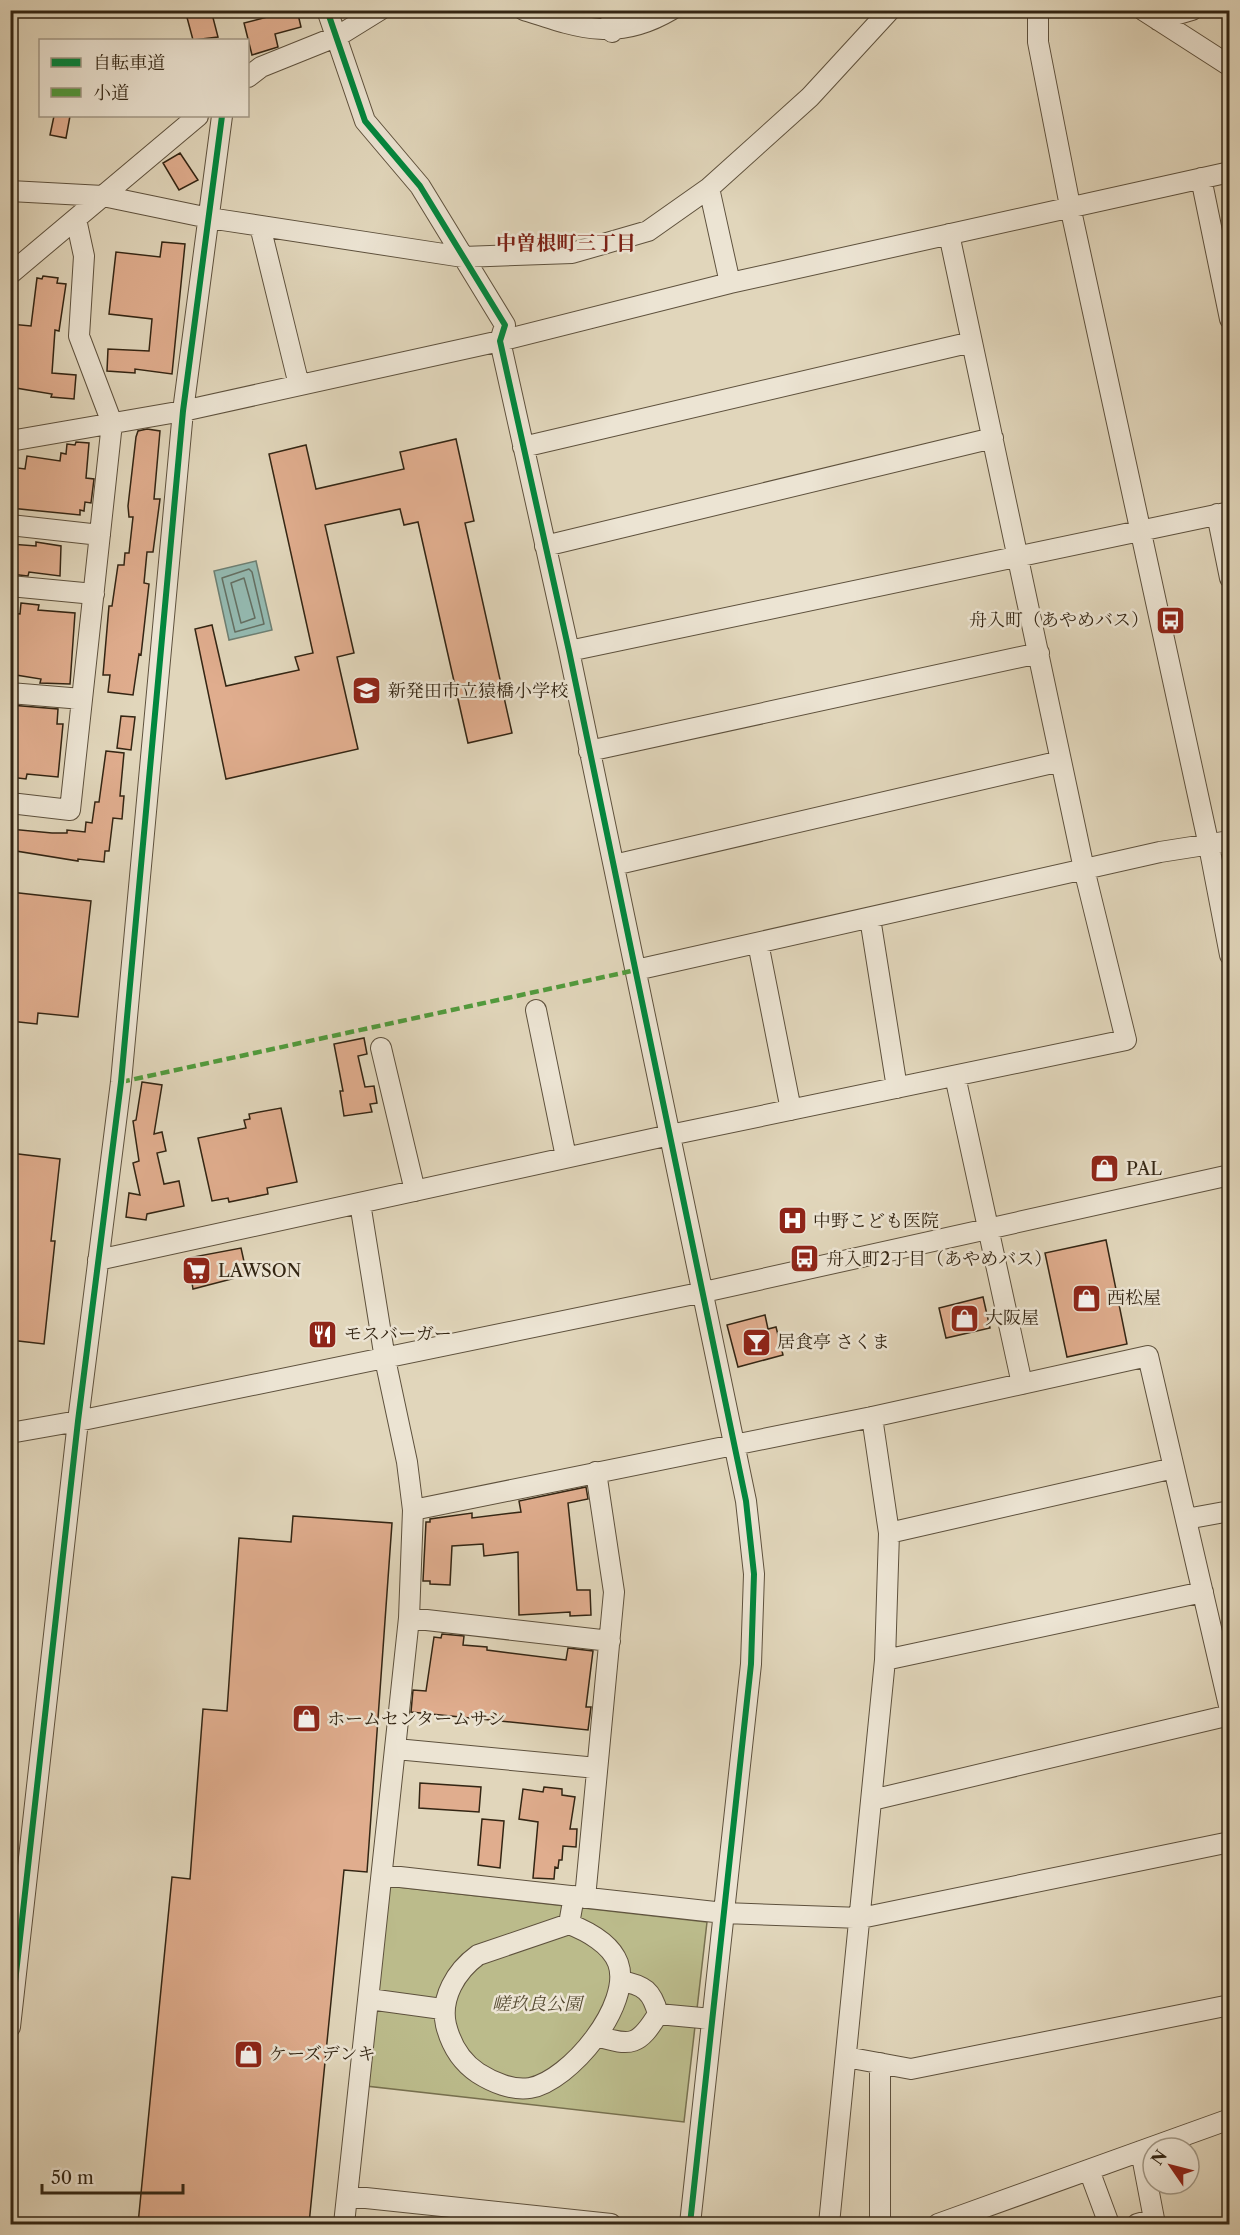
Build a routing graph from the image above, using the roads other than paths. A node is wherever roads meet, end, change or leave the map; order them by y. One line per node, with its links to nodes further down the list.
1 (327, 10): 11 (street)
2 (380, 10): 11 (street)
3 (524, 10): 10 (street)
4 (611, 10): 10 (street)
5 (671, 10): 10 (street)
6 (890, 10): 18 (street)
7 (1038, 10): 21 (street)
8 (1192, 10): 9 (street)
9 (1151, 15): 12 (street)
10 (612, 32)
11 (338, 36): 13 (street); 26 (street)
12 (1230, 66)
13 (249, 76)
14 (197, 117): 20 (street)
15 (222, 117): 22 (street)
16 (1230, 172): 17 (street)
17 (1201, 178): 21 (street); 29 (street)
18 (709, 188): 26 (street); 28 (street)
19 (10, 190): 20 (street)
20 (103, 196): 22 (street); 23 (street)
21 (1070, 206): 25 (street); 40 (street)
22 (209, 218): 24 (street); 33 (street)
23 (76, 219): 27 (street); 34 (street)
24 (260, 226): 26 (street); 32 (street)
25 (949, 234): 28 (street); 31 (street)
26 (463, 257): 30 (street)
27 (10, 274)
28 (730, 283): 30 (street)
29 (1230, 319)
30 (500, 341): 32 (street); 37 (street)
31 (972, 342): 35 (street); 37 (street)
32 (299, 386): 33 (street)
33 (183, 411): 34 (street); 73 (street)
34 (112, 423): 36 (street); 41 (street)
35 (993, 438): 42 (street); 43 (street)
36 (10, 441)
37 (524, 447): 42 (street)
38 (1223, 513): 40 (street); 44 (street)
39 (10, 525): 41 (street)
40 (1140, 531): 43 (street); 55 (street)
41 (100, 535): 46 (street)
42 (545, 546): 47 (street)
43 (1019, 556): 47 (street); 48 (street)
44 (1230, 578)
45 (10, 586): 46 (street)
46 (94, 594): 50 (street)
47 (569, 651): 51 (street)
48 (1039, 653): 51 (street); 52 (street)
49 (10, 693): 50 (street)
50 (82, 699): 53 (street)
51 (589, 751): 56 (street)
52 (1061, 761): 56 (street); 57 (street)
53 (10, 803)
54 (1230, 841): 55 (street)
55 (1209, 846): 57 (street); 60 (street)
56 (614, 866): 61 (street)
57 (1084, 869): 58 (street); 64 (street)
58 (870, 918): 59 (street); 65 (street)
59 (758, 943): 61 (street); 66 (street)
60 (1230, 955)
61 (636, 970): 67 (street)
62 (536, 1010): 68 (street)
63 (381, 1048): 70 (street)
64 (955, 1076): 65 (street); 72 (street)
65 (897, 1088): 66 (street)
66 (791, 1110): 67 (street)
67 (670, 1135): 68 (street); 74 (street)
68 (566, 1157): 70 (street)
69 (1230, 1175): 72 (street)
70 (415, 1191): 71 (street)
71 (360, 1203): 73 (street); 75 (street)
72 (988, 1231): 74 (street); 76 (street)
73 (98, 1260): 78 (street)
74 (704, 1292): 75 (street); 80 (street)
75 (385, 1359): 78 (street); 83 (street)
76 (1022, 1384): 77 (street); 81 (street)
77 (872, 1417): 80 (street); 86 (street)
78 (78, 1421): 79 (street); 107 (street)
79 (10, 1433)
80 (735, 1443): 82 (street); 98 (street)
81 (1174, 1468): 85 (street); 86 (street)
82 (596, 1472): 83 (street); 89 (street)
83 (413, 1510): 88 (street)
84 (1230, 1510): 85 (street)
85 (1186, 1520): 87 (street)
86 (889, 1533): 90 (street)
87 (1203, 1592): 90 (street); 91 (street)
88 (409, 1618): 89 (street); 92 (street)
89 (610, 1641): 93 (street)
90 (885, 1660): 94 (street)
91 (1230, 1712): 94 (street)
92 (396, 1749): 93 (street); 96 (street)
93 (597, 1768): 97 (street)
94 (872, 1800): 99 (street)
95 (1230, 1842): 99 (street)
96 (382, 1875): 97 (street); 102 (street)
97 (580, 1897): 98 (street); 100 (street)
98 (724, 1913): 99 (street); 106 (street)
99 (861, 1918): 109 (street)
100 (569, 1924): 101 (street); 104 (street)
101 (621, 1981): 105 (street); 108 (street)
102 (369, 1999): 104 (street); 115 (street)
103 (1230, 2005): 110 (street)
104 (442, 2009): 108 (street)
105 (658, 2013): 106 (street); 108 (street)
106 (712, 2019): 120 (street)
107 (10, 2027)
108 (597, 2036)
109 (846, 2057): 110 (street); 121 (street)
110 (880, 2063): 122 (street)
111 (1230, 2119): 112 (street)
112 (1183, 2136)
113 (1141, 2151): 114 (street)
114 (1089, 2170): 123 (street); 124 (street)
115 (347, 2196): 117 (street); 118 (street)
116 (1150, 2196): 125 (street)
117 (512, 2219): 119 (street)
118 (344, 2224)
119 (611, 2224)
120 (690, 2224)
121 (829, 2224)
122 (880, 2224)
123 (938, 2224)
124 (1109, 2224)
125 (1137, 2224)

